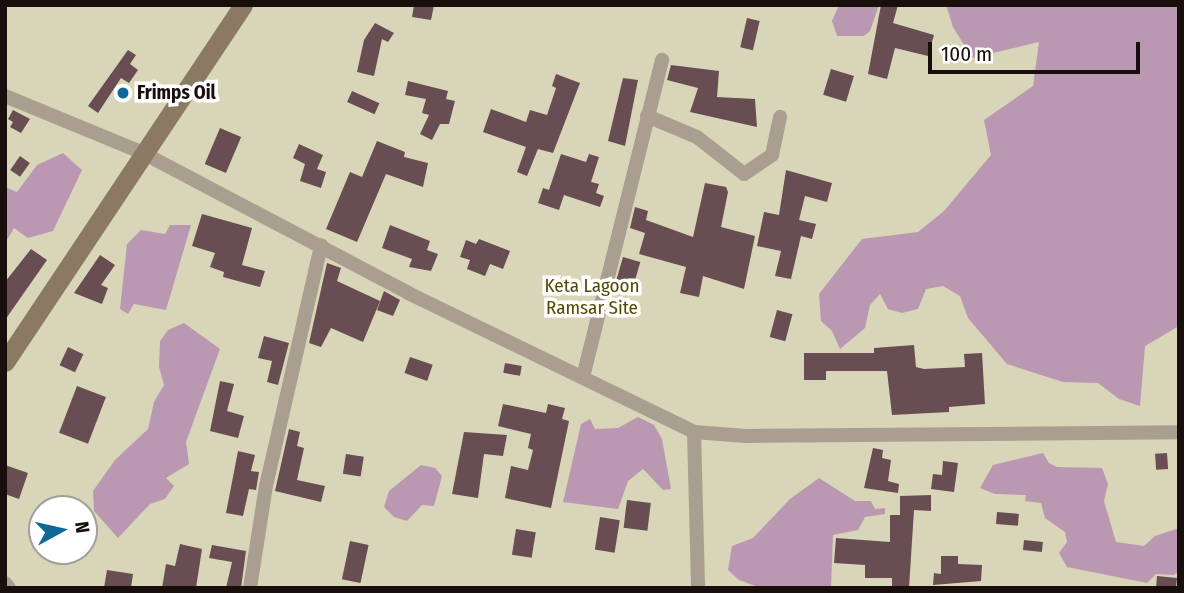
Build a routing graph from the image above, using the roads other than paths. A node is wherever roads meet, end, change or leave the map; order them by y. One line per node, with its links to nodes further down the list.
1 (243, 5): 6 (main road)
2 (662, 60): 4 (street)
3 (5, 96): 6 (street)
4 (647, 117): 5 (street); 9 (street)
5 (780, 117)
6 (143, 153): 7 (street); 8 (main road)
7 (321, 245): 9 (street); 14 (street)
8 (5, 362)
9 (583, 377): 10 (street)
10 (694, 432): 11 (street); 15 (street)
11 (1179, 432)
12 (5, 583): 13 (street)
13 (9, 588)
14 (250, 588)
15 (698, 588)

